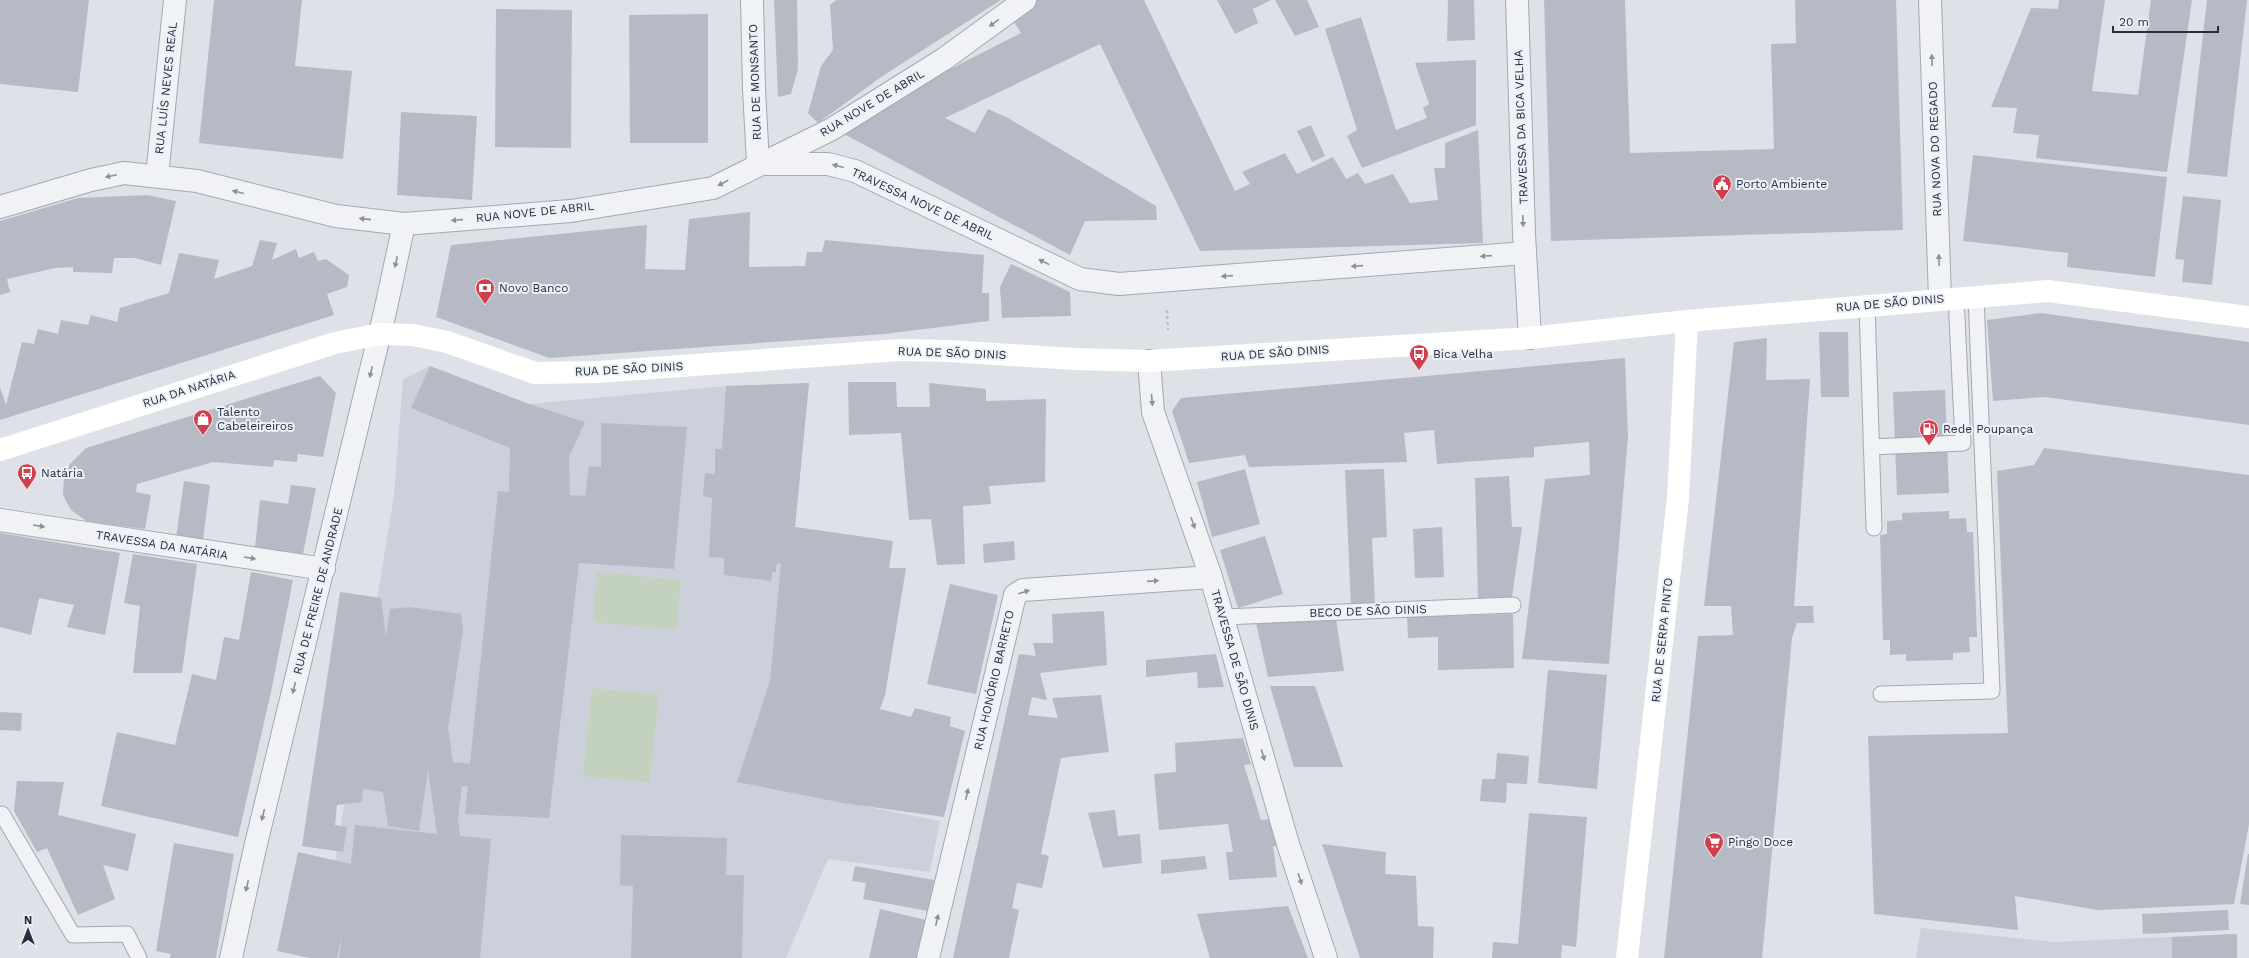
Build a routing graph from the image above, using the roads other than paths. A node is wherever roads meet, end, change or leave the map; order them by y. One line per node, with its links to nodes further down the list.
1 (175, 0): 7 (street, RUA LUÍS NEVES REAL)
2 (752, 0): 6 (street, RUA DE MONSANTO)
3 (1026, 0): 6 (street, RUA NOVE DE ABRIL, one-way to 6)
4 (1517, 0): 10 (street, TRAVESSA DA BICA VELHA, one-way to 10)
5 (1930, 0): 11 (street, RUA NOVA DO REGADO, one-way to 5)
6 (758, 164): 9 (street, RUA NOVE DE ABRIL, one-way to 9); 10 (street, TRAVESSA NOVE DE ABRIL, one-way to 6)
7 (157, 176): 8 (street, RUA NOVE DE ABRIL, one-way to 8); 9 (street, RUA NOVE DE ABRIL, one-way to 7)
8 (0, 207)
9 (404, 224): 15 (street, RUA DE FREIRE DE ANDRADE, one-way to 15)
10 (1525, 253): 16 (street)
11 (1958, 297): 12 (street, RUA DE SÃO DINIS); 13 (street, RUA DE SÃO DINIS); 18 (lane); 26 (lane)
12 (1867, 305): 14 (street, RUA DE SÃO DINIS); 18 (lane)
13 (2249, 317)
14 (1688, 321): 16 (street, RUA DE SÃO DINIS); 32 (street, RUA DE SERPA PINTO)
15 (380, 334): 17 (street, RUA DE SÃO DINIS); 19 (street, RUA DA NATÁRIA); 22 (street, RUA DE FREIRE DE ANDRADE, one-way to 22)
16 (1530, 338): 17 (street, RUA DE SÃO DINIS)
17 (1149, 361): 23 (street, TRAVESSA DE SÃO DINIS, one-way to 23)
18 (1871, 447): 21 (lane)
19 (0, 450)
20 (0, 520): 22 (street, TRAVESSA DA NATÁRIA, one-way to 22)
21 (1874, 528)
22 (324, 569): 29 (street, RUA DE FREIRE DE ANDRADE, one-way to 29)
23 (1212, 577): 25 (street, TRAVESSA DE SÃO DINIS); 30 (street, RUA HONÓRIO BARRETO, one-way to 23)
24 (1513, 605): 25 (lane, BECO DE SÃO DINIS)
25 (1223, 617): 31 (street, TRAVESSA DE SÃO DINIS, one-way to 31)
26 (1881, 694)
27 (2, 814): 28 (lane)
28 (139, 958)
29 (230, 958)
30 (928, 958)
31 (1326, 958)
32 (1627, 958)

